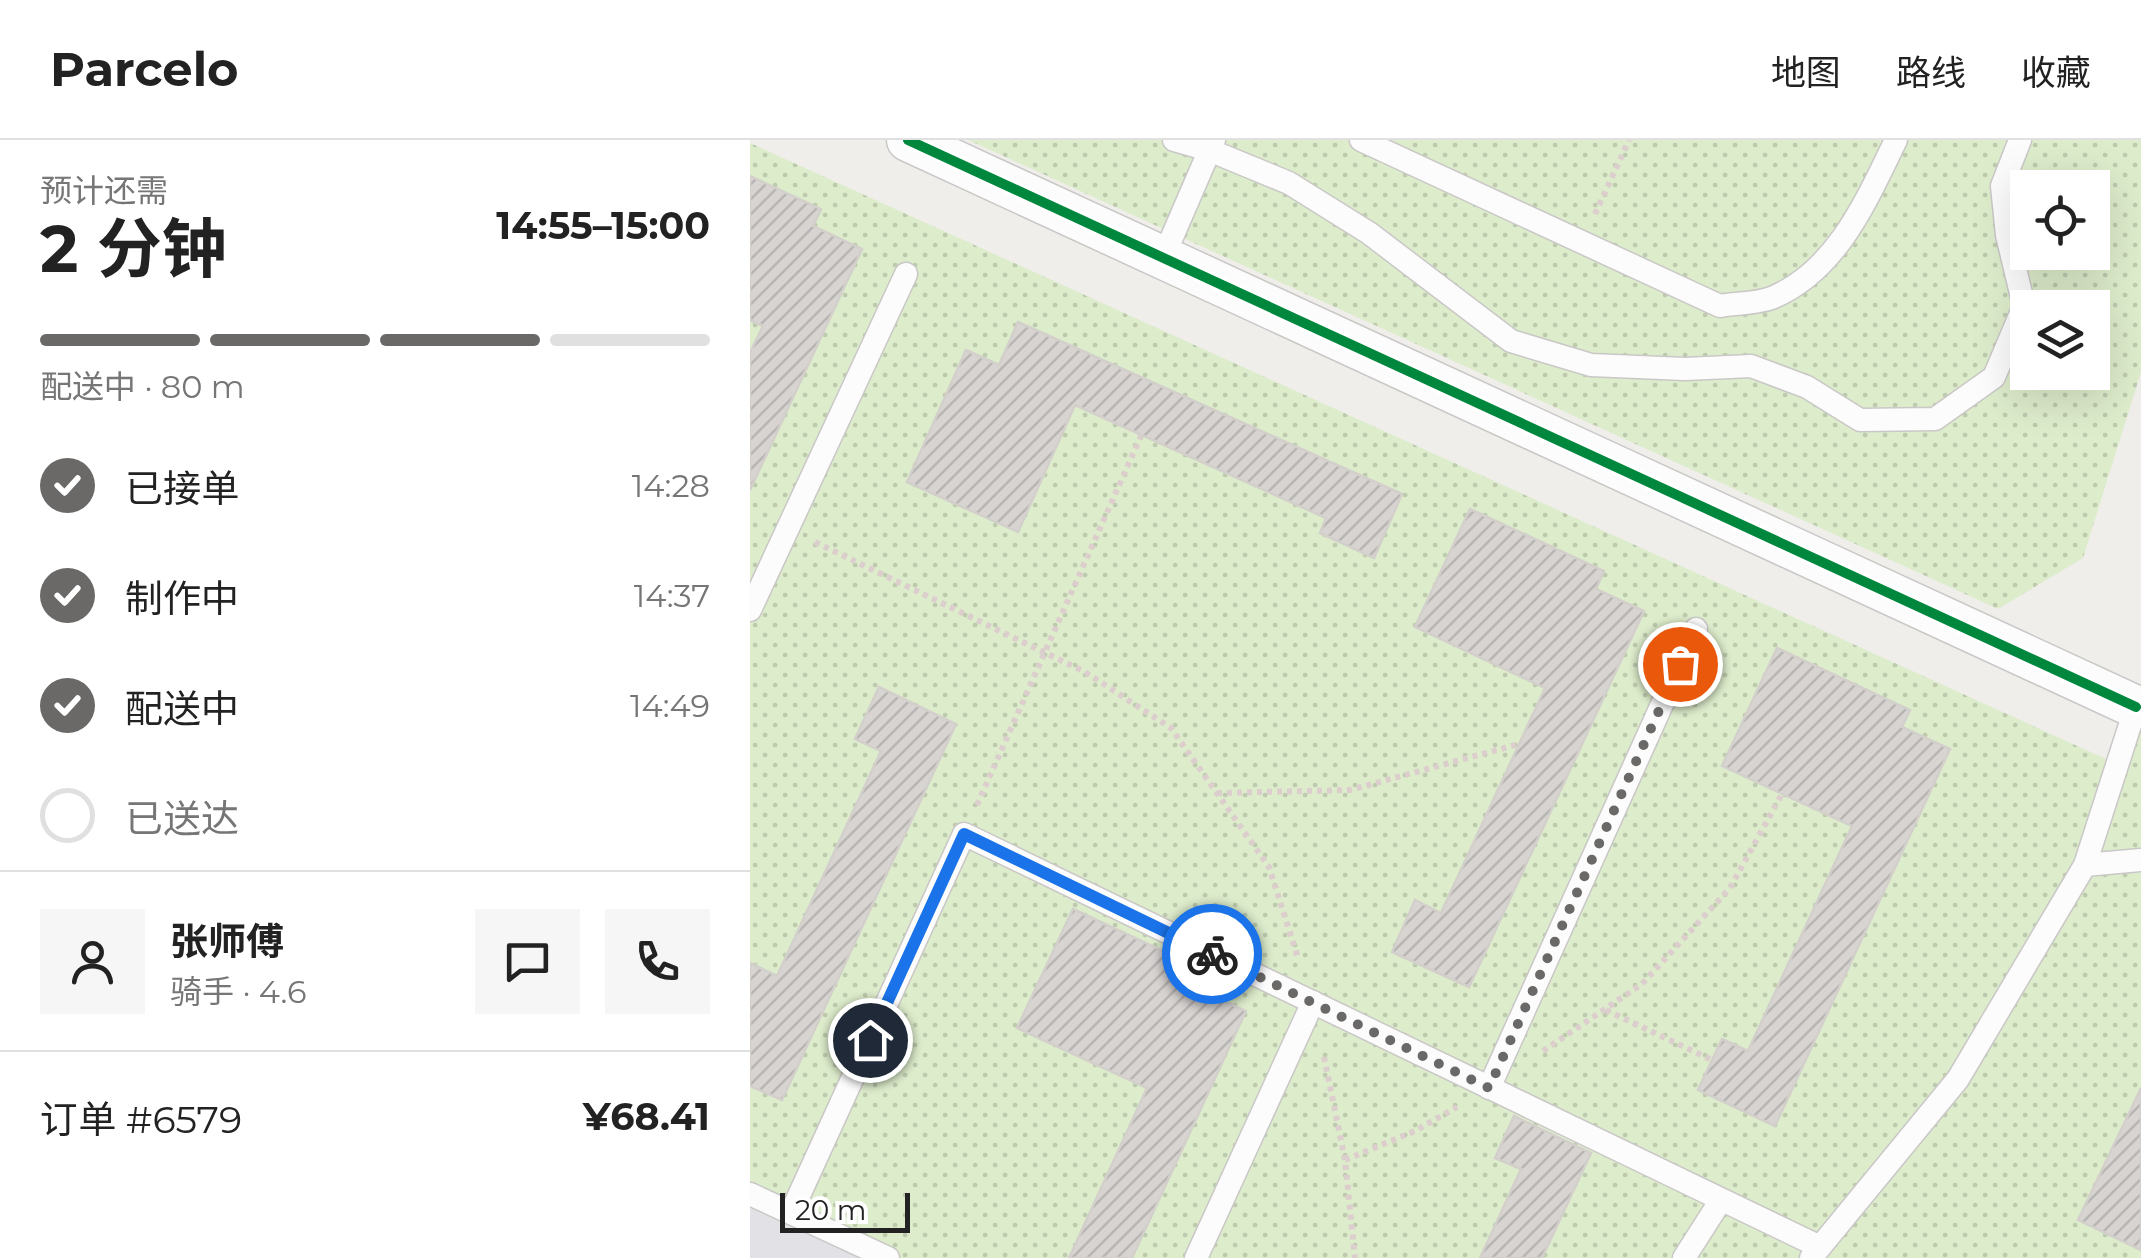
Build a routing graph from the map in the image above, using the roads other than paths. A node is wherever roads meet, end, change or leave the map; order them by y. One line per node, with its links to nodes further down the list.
1 (908, 140): 7 (street)
2 (1174, 140): 6 (lane)
3 (1361, 140): 4 (lane)
4 (1896, 140)
5 (2020, 140): 6 (lane)
6 (1212, 145): 7 (lane)
7 (1163, 258): 11 (street)
8 (906, 274): 9 (lane)
9 (750, 610)
10 (1696, 629): 15 (lane)
11 (2139, 702): 13 (lane)
12 (2141, 860): 13 (lane)
13 (2086, 865): 19 (lane)
14 (1313, 1002): 15 (lane); 18 (lane); 21 (lane)
15 (1489, 1088): 17 (lane)
16 (750, 1194): 18 (lane)
17 (1721, 1200): 19 (lane); 22 (lane)
18 (791, 1213): 20 (lane)
19 (1815, 1253)
20 (888, 1258)
21 (1196, 1258)
22 (1684, 1258)

